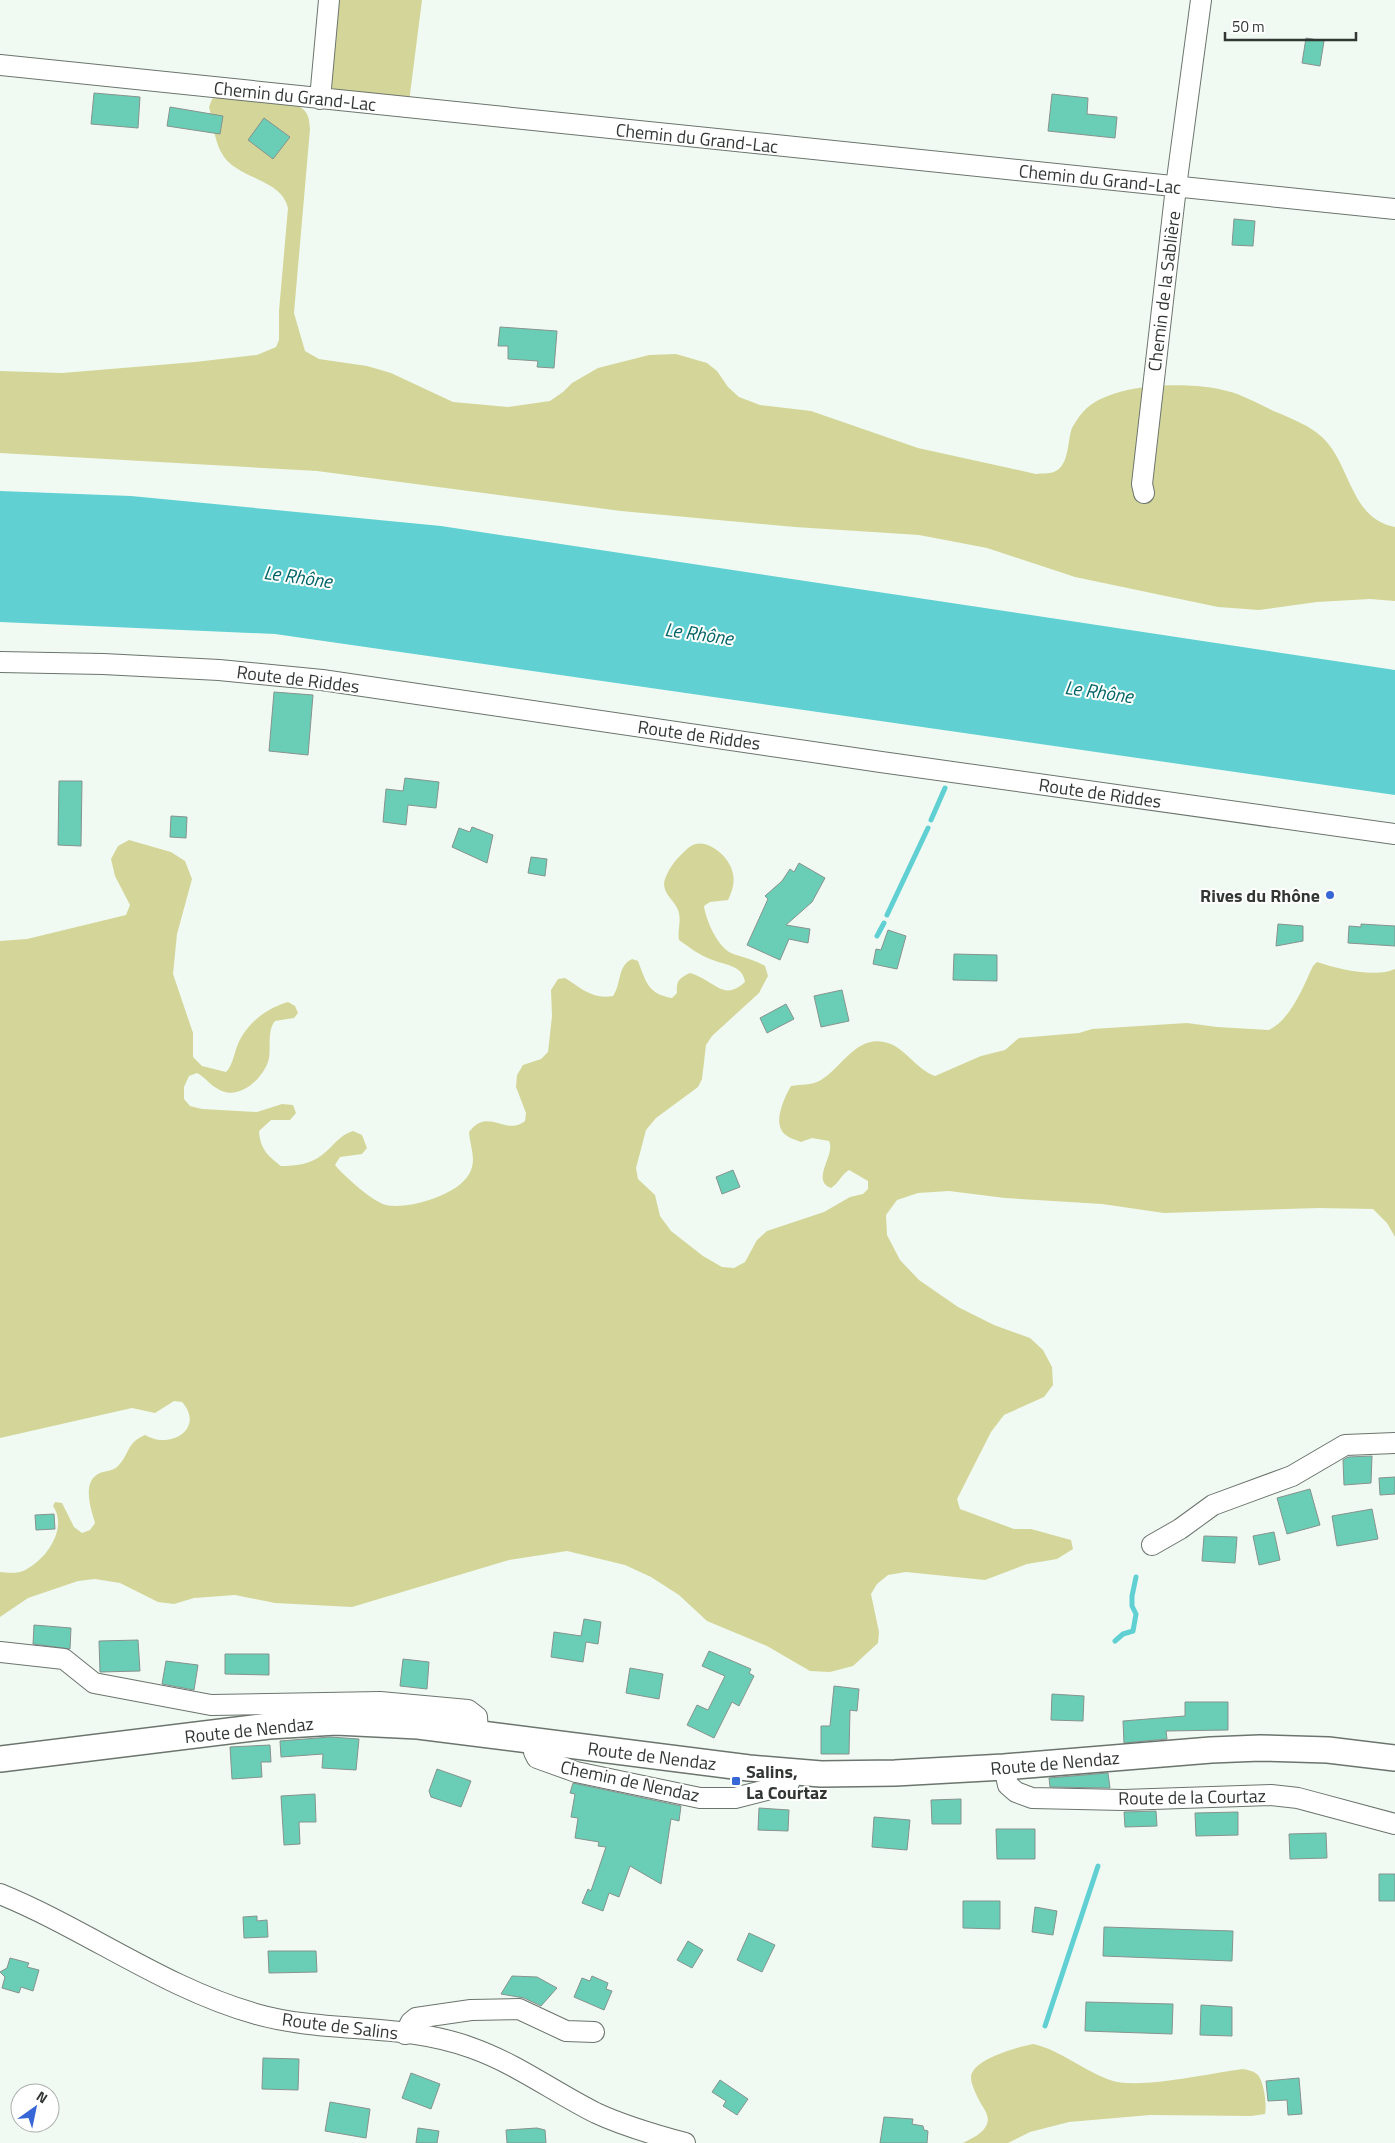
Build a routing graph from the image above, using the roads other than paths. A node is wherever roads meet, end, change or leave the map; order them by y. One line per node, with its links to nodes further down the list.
1 (329, 0): 4 (street)
2 (1201, 0): 5 (street, Chemin de la Sablière)
3 (0, 65): 4 (street, Chemin du Grand-Lac)
4 (320, 99): 5 (street, Chemin du Grand-Lac)
5 (1176, 187): 6 (street, Chemin du Grand-Lac); 7 (street, Chemin de la Sablière)
6 (1395, 210)
7 (1144, 493)
8 (0, 662): 9 (street, Route de Riddes)
9 (1395, 834)
10 (1395, 1443): 11 (street)
11 (1152, 1544)
12 (0, 1652): 13 (street)
13 (478, 1732): 14 (main road, Route de Nendaz); 16 (main road, Route de Nendaz)
14 (535, 1740): 18 (main road, Route de Nendaz); 18 (street, Chemin de Nendaz)
15 (1395, 1758): 17 (main road, Route de Nendaz)
16 (0, 1759)
17 (1004, 1767): 18 (main road, Route de Nendaz); 19 (street, Route de la Courtaz)
18 (792, 1772)
19 (1395, 1824)
20 (0, 1894): 22 (street, Route de Salins)
21 (594, 2032): 22 (street)
22 (405, 2034): 23 (street, Route de Salins)
23 (685, 2143)

